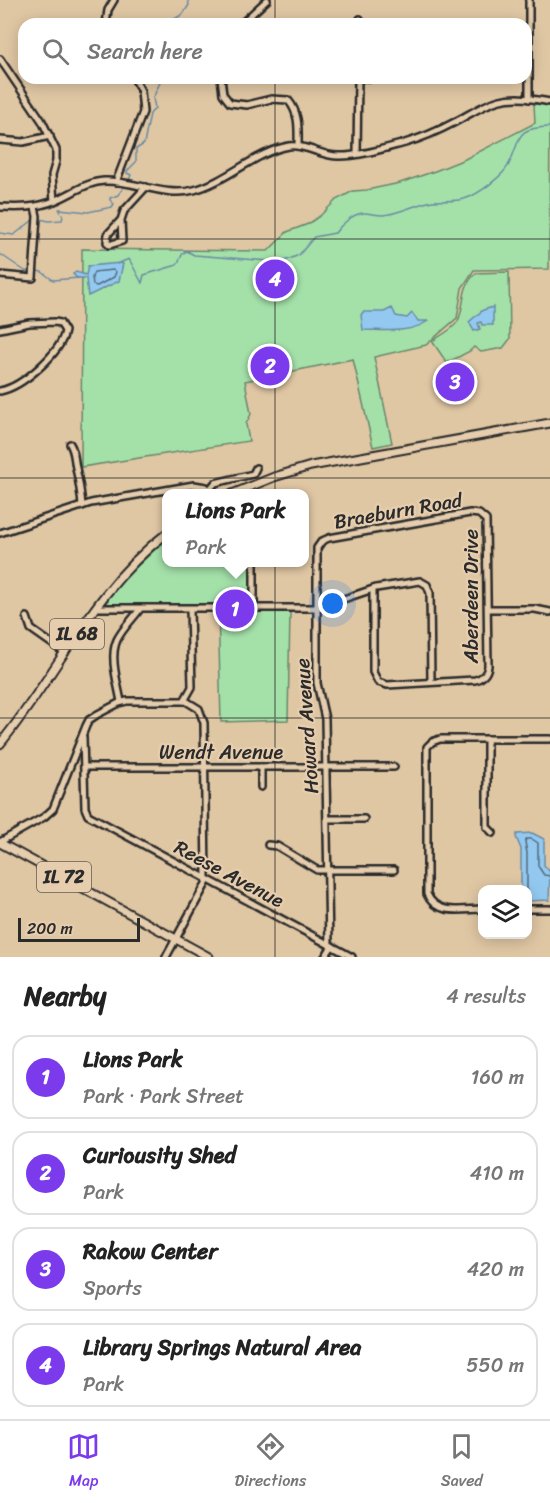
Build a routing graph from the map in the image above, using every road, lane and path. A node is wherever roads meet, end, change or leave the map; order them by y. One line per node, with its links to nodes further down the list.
1 (114, 0): 4 (street)
2 (267, 0): 5 (street)
3 (529, 0): 6 (street)
4 (107, 18)
5 (248, 18)
6 (528, 18)
7 (1, 59): 14 (street)
8 (137, 84): 18 (street)
9 (222, 84): 16 (street)
10 (358, 84): 17 (street)
11 (529, 84): 12 (street)
12 (529, 99): 13 (street); 17 (street)
13 (550, 102)
14 (50, 136): 15 (street); 20 (street)
15 (0, 140)
16 (297, 146): 17 (street); 19 (street)
17 (357, 154)
18 (116, 182): 19 (street); 20 (street)
19 (146, 187): 23 (street)
20 (54, 201): 22 (street)
21 (0, 207): 22 (street)
22 (35, 207): 24 (street)
23 (121, 220): 23 (street)
24 (0, 275)
25 (0, 329): 26 (street)
26 (0, 391)
27 (550, 423): 30 (main road)
28 (70, 444): 36 (street)
29 (256, 468): 32 (street)
30 (254, 485): 33 (main road); 34 (street)
31 (170, 489): 32 (street)
32 (210, 489)
33 (244, 489)
34 (254, 489)
35 (162, 490): 36 (street)
36 (82, 506): 38 (street)
37 (482, 516): 40 (street, Braeburn Road); 48 (street, Aberdeen Drive)
38 (0, 533)
39 (162, 538): 43 (main road, IL 68)
40 (320, 543): 44 (street, Howard Avenue)
41 (254, 567): 47 (street)
42 (373, 589): 44 (street); 52 (street); 52 (street)
43 (95, 608): 45 (street); 51 (main road, IL 68)
44 (317, 608): 47 (street); 62 (street, Howard Avenue)
45 (140, 609): 46 (street); 54 (street)
46 (190, 609): 47 (street); 53 (street)
47 (254, 609)
48 (488, 609): 49 (street); 52 (street, Aberdeen Drive)
49 (550, 612)
50 (27, 617): 51 (street)
51 (65, 653): 58 (main road, IL 68)
52 (431, 682)
53 (184, 700): 54 (street); 60 (street)
54 (121, 702): 55 (street)
55 (83, 733): 59 (street); 68 (street)
56 (487, 739): 57 (street); 67 (street); 73 (street)
57 (550, 739)
58 (0, 743)
59 (85, 767): 60 (street, Wendt Avenue); 72 (street, Reese Avenue)
60 (204, 767): 61 (street, Wendt Avenue); 72 (street)
61 (261, 767): 62 (street, Wendt Avenue); 64 (street)
62 (326, 767): 63 (street, Wendt Avenue); 65 (street, Howard Avenue)
63 (394, 767)
64 (261, 787)
65 (327, 819): 66 (street); 70 (street, Howard Avenue)
66 (364, 819)
67 (493, 833)
68 (0, 842): 76 (main road, IL 72)
69 (268, 844): 70 (street)
70 (328, 870): 71 (street); 77 (street, Howard Avenue)
71 (394, 870)
72 (207, 879): 76 (street); 77 (street, Reese Avenue)
73 (478, 909)
74 (532, 909): 75 (street)
75 (550, 909)
76 (176, 938): 78 (street); 79 (main road, IL 72)
77 (330, 945): 80 (street, Howard Avenue); 81 (street, Reese Avenue)
78 (166, 957)
79 (209, 957)
80 (326, 957)
81 (352, 957)

